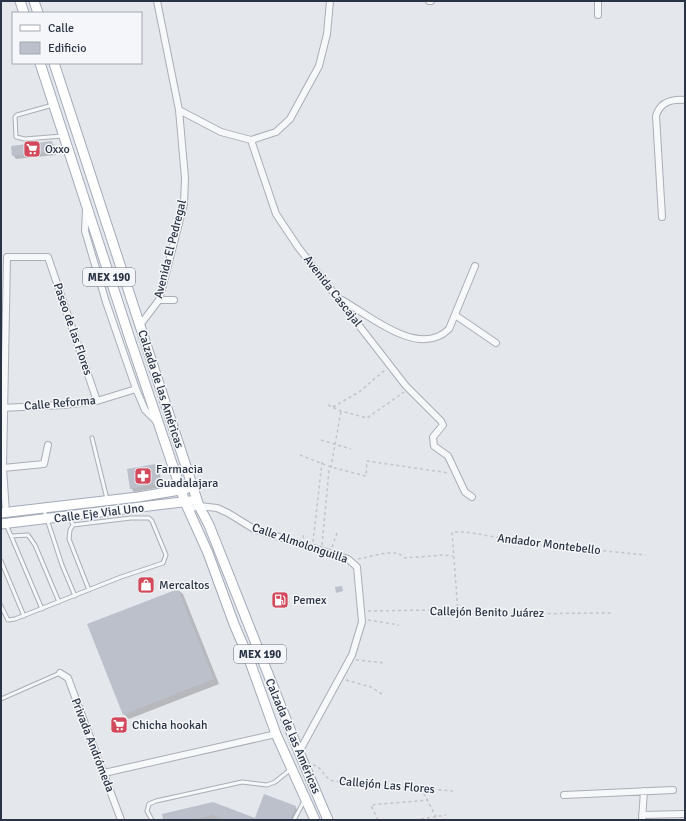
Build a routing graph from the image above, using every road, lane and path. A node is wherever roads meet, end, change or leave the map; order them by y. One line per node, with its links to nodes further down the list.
1 (20, 1): 6 (main road)
2 (34, 1): 7 (main road)
3 (157, 1): 13 (street, Avenida El Pedregal)
4 (330, 1): 15 (street)
5 (598, 1): 8 (street)
6 (24, 12)
7 (38, 12)
8 (598, 15)
9 (40, 64): 12 (main road, Calzada de las Américas / MEX 190)
10 (54, 64): 23 (main road, Calzada de las Américas / MEX 190)
11 (685, 100): 17 (street)
12 (53, 105): 14 (main road, Calzada de las Américas / MEX 190); 14 (lane)
13 (179, 110): 15 (street); 20 (street, Avenida El Pedregal)
14 (63, 136): 16 (main road, Calzada de las Américas / MEX 190)
15 (251, 140): 19 (street, Avenida Cascajal)
16 (86, 207): 27 (street); 33 (main road, Calzada de las Américas / MEX 190)
17 (662, 217)
18 (475, 266): 22 (street)
19 (338, 298): 22 (street); 25 (street, Avenida Cascajal)
20 (159, 300): 21 (street); 23 (street, Avenida El Pedregal)
21 (174, 300)
22 (454, 315): 24 (street)
23 (140, 326): 44 (main road, Calzada de las Américas / MEX 190)
24 (496, 343)
25 (391, 366): 26 (street, Avenida Cascajal); 30 (path)
26 (408, 388): 32 (path); 43 (street, Avenida Cascajal)
27 (136, 389): 28 (street, Calle Reforma); 33 (street)
28 (97, 401): 31 (street, Calle Reforma); 31 (street, Paseo de las Flores)
29 (328, 405): 30 (path)
30 (333, 407): 32 (path)
31 (3, 408): 42 (street)
32 (341, 411): 36 (path)
33 (158, 423): 45 (main road, Calzada de las Américas / MEX 190)
34 (92, 438): 47 (lane)
35 (321, 440): 36 (path)
36 (334, 444): 38 (path); 41 (path)
37 (48, 445): 42 (street)
38 (351, 449)
39 (300, 455): 40 (path)
40 (322, 462): 41 (path); 57 (path)
41 (331, 467): 43 (path); 58 (path)
42 (3, 468): 51 (street)
43 (457, 474): 46 (street)
44 (192, 487): 45 (main road, Calle Eje Vial Uno); 48 (main road, Calzada de las Américas / MEX 190)
45 (181, 490): 47 (main road, Calle Eje Vial Uno); 49 (main road, Calzada de las Américas / MEX 190)
46 (472, 497)
47 (107, 500): 50 (main road, Calle Eje Vial Uno)
48 (198, 502): 49 (main road, Calle Eje Vial Uno); 57 (street, Calle Almolonguilla); 82 (main road, Calzada de las Américas / MEX 190)
49 (187, 505): 53 (main road, Calle Eje Vial Uno); 81 (main road, Calzada de las Américas / MEX 190)
50 (44, 508): 51 (main road, Calle Eje Vial Uno); 52 (lane)
51 (3, 513)
52 (46, 520): 53 (main road, Calle Eje Vial Uno); 54 (main road, Calle Eje Vial Uno); 65 (lane)
53 (72, 520): 64 (lane); 64 (lane)
54 (3, 524): 56 (lane)
55 (337, 533): 59 (path)
56 (11, 536): 66 (lane); 68 (lane)
57 (313, 548): 58 (street, Calle Almolonguilla)
58 (322, 551): 59 (street, Calle Almolonguilla)
59 (330, 553): 63 (street, Calle Almolonguilla)
60 (646, 555): 61 (path, Andador Montebello)
61 (454, 556): 63 (path); 70 (path)
62 (1, 560): 72 (lane)
63 (353, 561): 69 (street, Calle Almolonguilla)
64 (90, 590): 65 (lane)
65 (75, 596): 66 (lane)
66 (59, 602): 68 (lane)
67 (1, 606): 72 (lane)
68 (42, 609): 72 (lane)
69 (362, 612): 70 (path, Callejón Benito Juárez); 73 (street, Calle Almolonguilla)
70 (458, 613): 71 (path, Callejón Benito Juárez)
71 (612, 613)
72 (24, 616)
73 (362, 620): 74 (path); 75 (street, Calle Almolonguilla)
74 (399, 625)
75 (350, 659): 76 (path); 78 (street, Calle Almolonguilla)
76 (386, 663)
77 (60, 673): 80 (lane); 85 (street, Privada Andrómeda)
78 (340, 679): 79 (path); 82 (street, Calle Almolonguilla)
79 (382, 694)
80 (1, 699)
81 (276, 734): 84 (main road, Calzada de las Américas / MEX 190); 85 (street)
82 (299, 752): 83 (main road, Calzada de las Américas / MEX 190)
83 (305, 764): 86 (path, Callejón Las Flores); 101 (main road, Calzada de las Américas / MEX 190)
84 (292, 768): 91 (main road, Calzada de las Américas / MEX 190); 98 (lane)
85 (104, 773): 97 (street, Privada Andrómeda)
86 (422, 788): 88 (path, Callejón Las Flores); 92 (path)
87 (673, 790): 89 (street)
88 (453, 791)
89 (644, 791): 90 (street); 96 (street)
90 (564, 795)
91 (305, 798): 99 (lane); 100 (main road, Calzada de las Américas / MEX 190)
92 (428, 800): 95 (path); 102 (path)
93 (685, 814): 96 (street)
94 (446, 815): 95 (path)
95 (436, 817): 103 (path)
96 (642, 818)
97 (121, 820)
98 (152, 820)
99 (294, 820)
100 (315, 820)
101 (328, 820)
102 (378, 820)
103 (415, 820)

